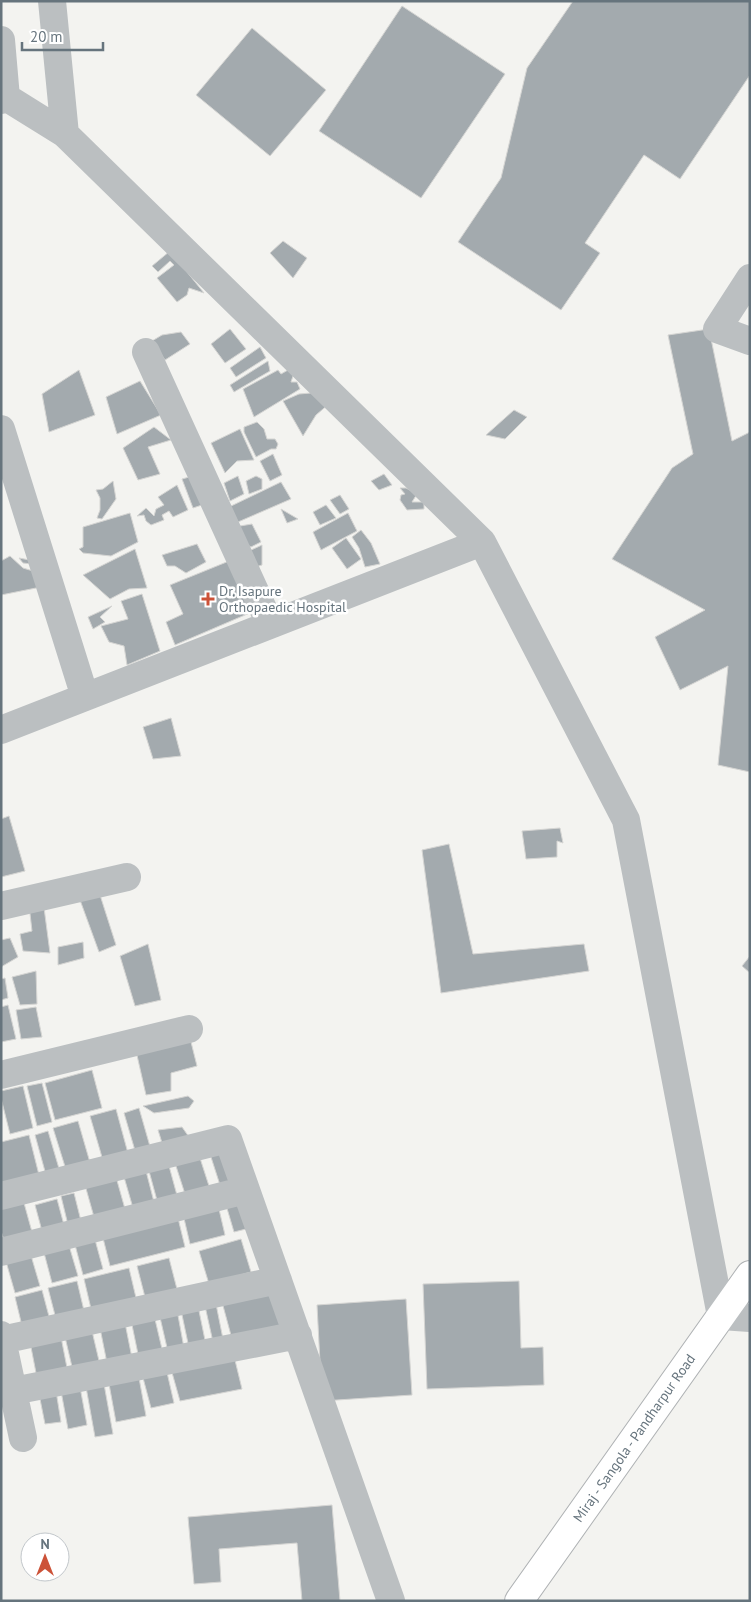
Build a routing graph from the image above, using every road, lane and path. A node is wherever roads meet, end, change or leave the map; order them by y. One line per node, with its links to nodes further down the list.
1 (52, 1): 4 (street)
2 (1, 40): 3 (street)
3 (3, 97): 4 (street)
4 (65, 134): 9 (street)
5 (750, 278): 6 (street)
6 (750, 341)
7 (146, 352): 10 (street)
8 (1, 429): 11 (street)
9 (482, 542): 10 (street); 22 (street)
10 (270, 624): 11 (street)
11 (85, 697): 12 (street)
12 (1, 730)
13 (127, 878): 14 (street)
14 (1, 906)
15 (189, 1030): 16 (street)
16 (1, 1074)
17 (246, 1190): 18 (street); 19 (street); 21 (street)
18 (1, 1196)
19 (1, 1252)
20 (750, 1275): 22 (highway, Miraj - Sangola - Pandharpur Road)
21 (278, 1280): 24 (street); 25 (street)
22 (721, 1316): 23 (street); 29 (highway, Miraj - Sangola - Pandharpur Road)
23 (750, 1318)
24 (298, 1335): 26 (street); 28 (street)
25 (2, 1338): 26 (street)
26 (13, 1390): 27 (street)
27 (23, 1438)
28 (391, 1601)
29 (519, 1601)

